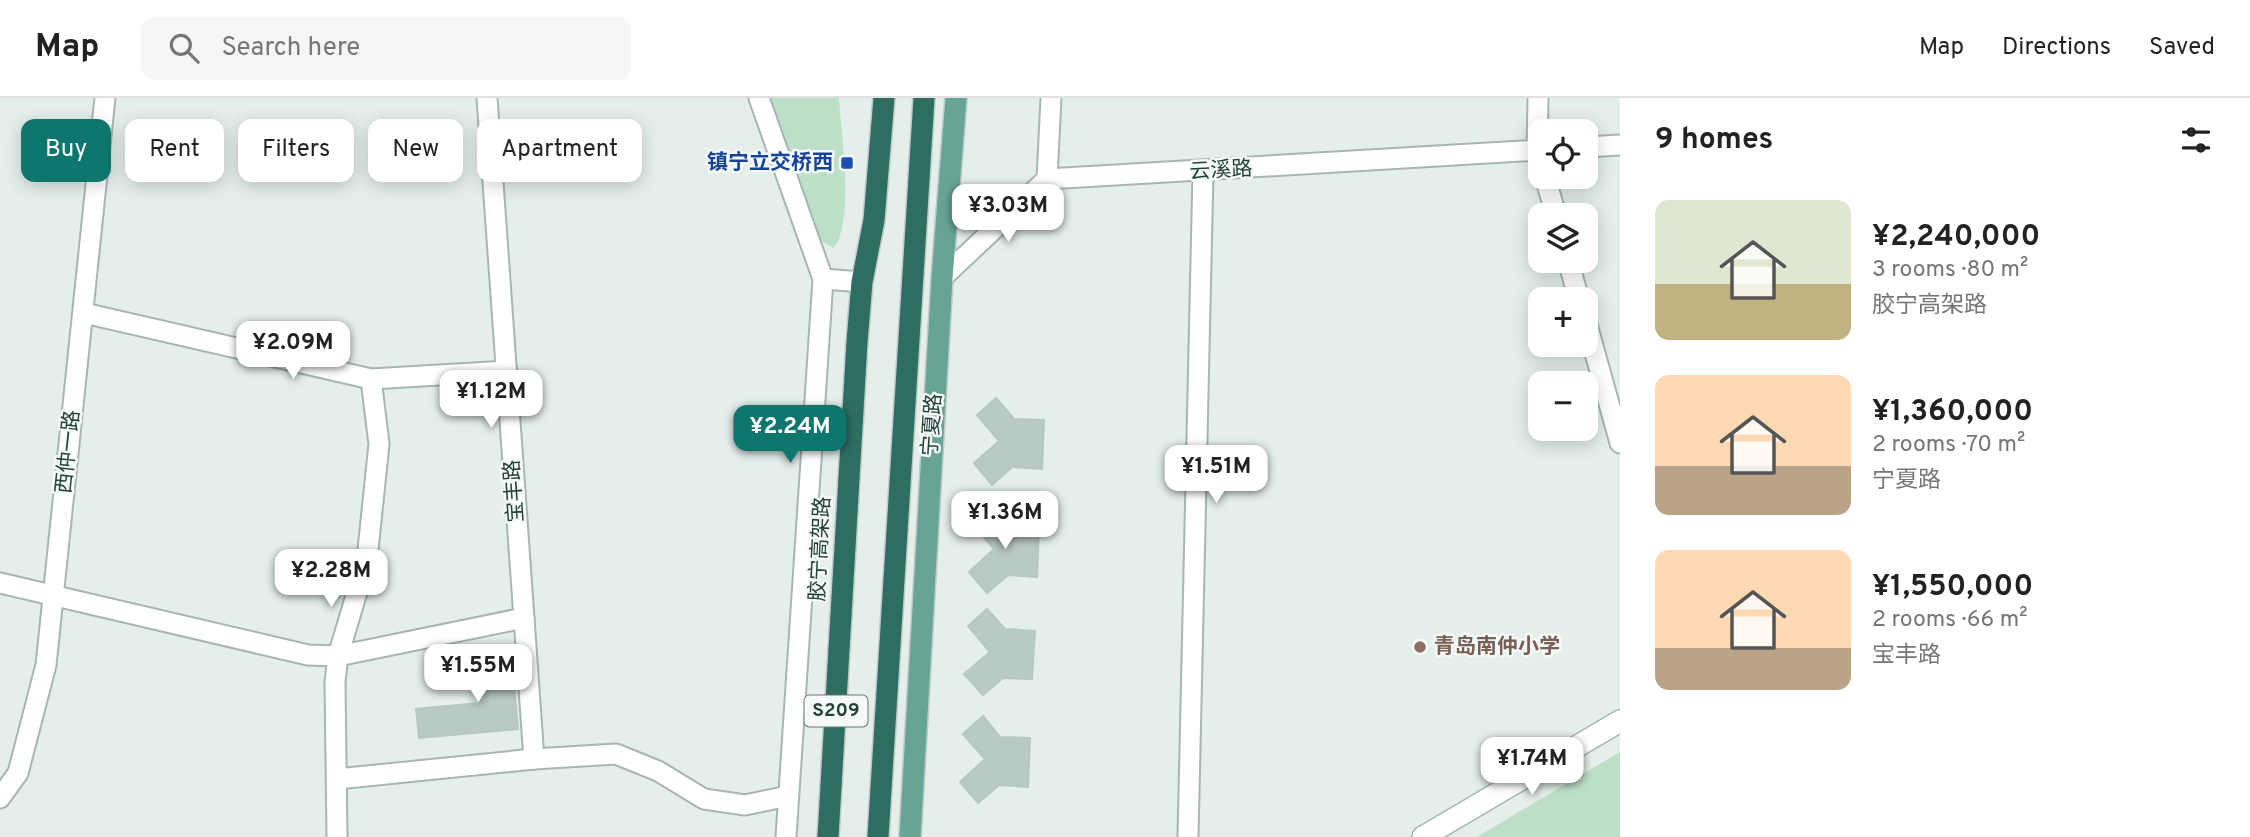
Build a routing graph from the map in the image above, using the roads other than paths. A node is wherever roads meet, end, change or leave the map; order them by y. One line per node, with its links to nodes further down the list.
1 (104, 98): 18 (street, 西仲一路)
2 (487, 98): 20 (street, 宝丰路)
3 (759, 98): 16 (street)
4 (884, 98): 17 (highway, 胶宁高架路 / S209)
5 (924, 98): 35 (highway, S209)
6 (956, 98): 15 (main road, 宁夏路)
7 (1051, 98): 14 (street)
8 (1538, 98): 9 (street)
9 (1538, 119)
10 (1620, 145): 11 (street)
11 (1598, 146)
12 (1528, 154): 13 (street, 云溪路)
13 (1203, 172): 14 (street, 云溪路); 37 (street)
14 (1047, 179): 15 (street)
15 (942, 278): 36 (main road, 宁夏路)
16 (822, 279): 17 (street); 30 (street)
17 (862, 282): 34 (highway, 胶宁高架路 / S209)
18 (84, 313): 21 (street); 24 (street, 西仲一路)
19 (1596, 357): 22 (street)
20 (507, 371): 21 (street); 25 (street, 宝丰路)
21 (371, 379): 26 (street)
22 (1620, 443)
23 (0, 583): 24 (street)
24 (53, 597): 26 (street); 31 (street, 西仲一路)
25 (524, 618): 26 (street); 28 (street, 宝丰路)
26 (338, 656): 29 (street)
27 (1620, 721): 38 (street)
28 (534, 759): 29 (street); 30 (street)
29 (337, 779): 32 (street)
30 (788, 796): 33 (street)
31 (0, 798)
32 (338, 837)
33 (786, 837)
34 (828, 837)
35 (878, 837)
36 (910, 837)
37 (1188, 837)
38 (1423, 837)

